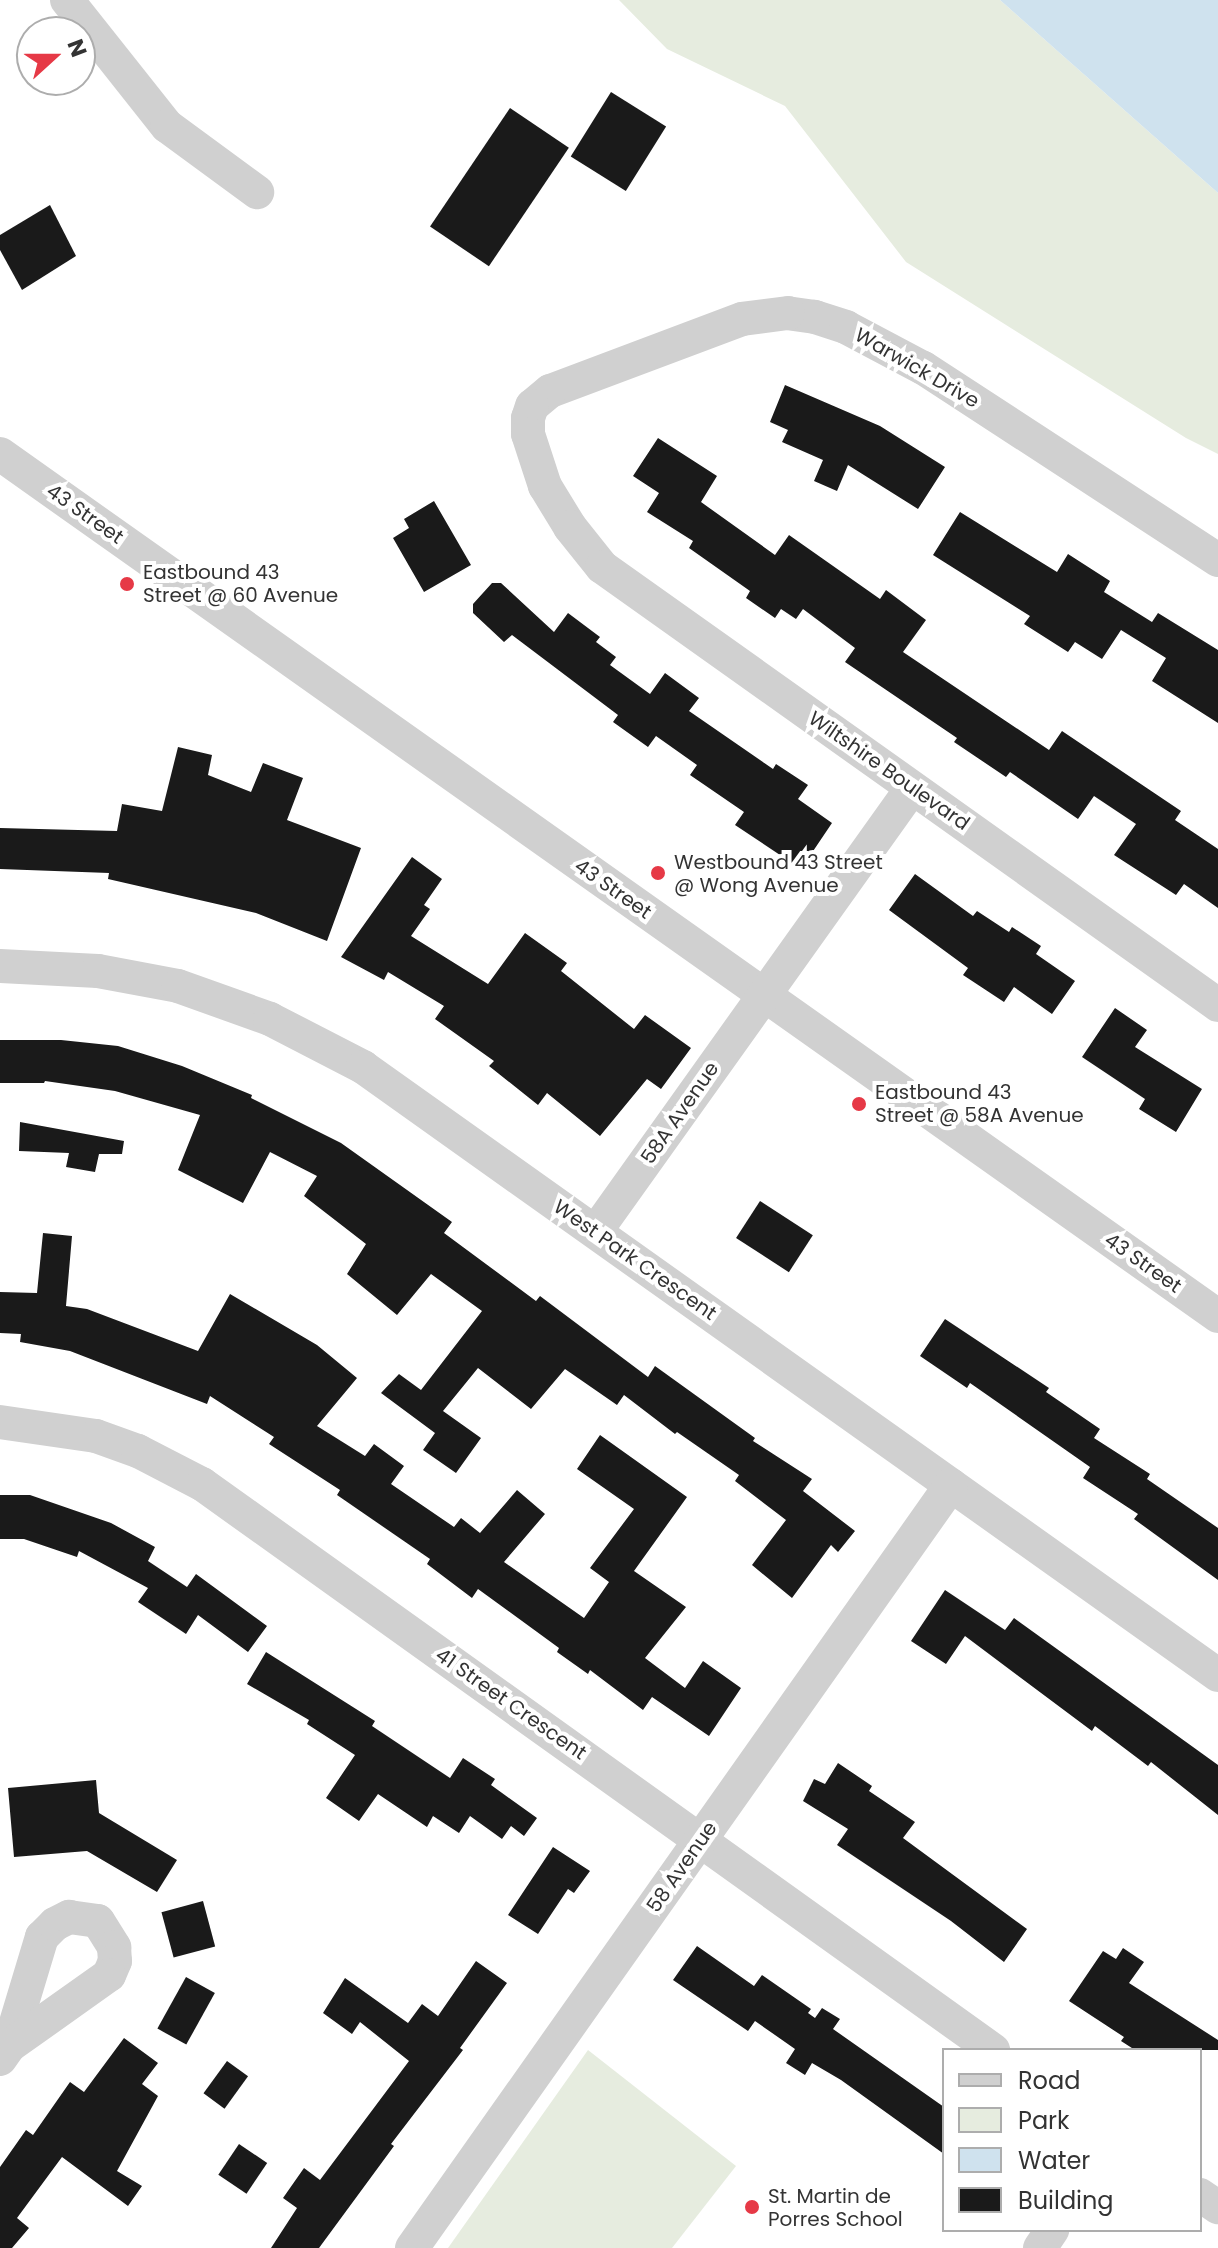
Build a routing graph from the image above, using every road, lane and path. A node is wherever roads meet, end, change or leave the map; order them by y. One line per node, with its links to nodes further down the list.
1 (67, 0): 2 (street)
2 (257, 192)
3 (3, 463): 8 (street, 43 Street)
4 (570, 527): 5 (street, Warwick Drive); 6 (street, Wiltshire Boulevard)
5 (1218, 560)
6 (912, 788): 8 (street, 58A Avenue); 9 (street, Wiltshire Boulevard)
7 (0, 966): 10 (street, West Park Crescent)
8 (764, 995): 10 (street, 58A Avenue); 11 (street, 43 Street)
9 (1218, 1005)
10 (596, 1231): 13 (street, West Park Crescent)
11 (1218, 1316)
12 (0, 1422): 15 (street, 41 Street Crescent)
13 (951, 1485): 14 (street, West Park Crescent); 15 (street, 58 Avenue)
14 (1218, 1675)
15 (702, 1839): 16 (street, 41 Street Crescent); 17 (street, 58 Avenue)
16 (990, 2048)
17 (412, 2248)

